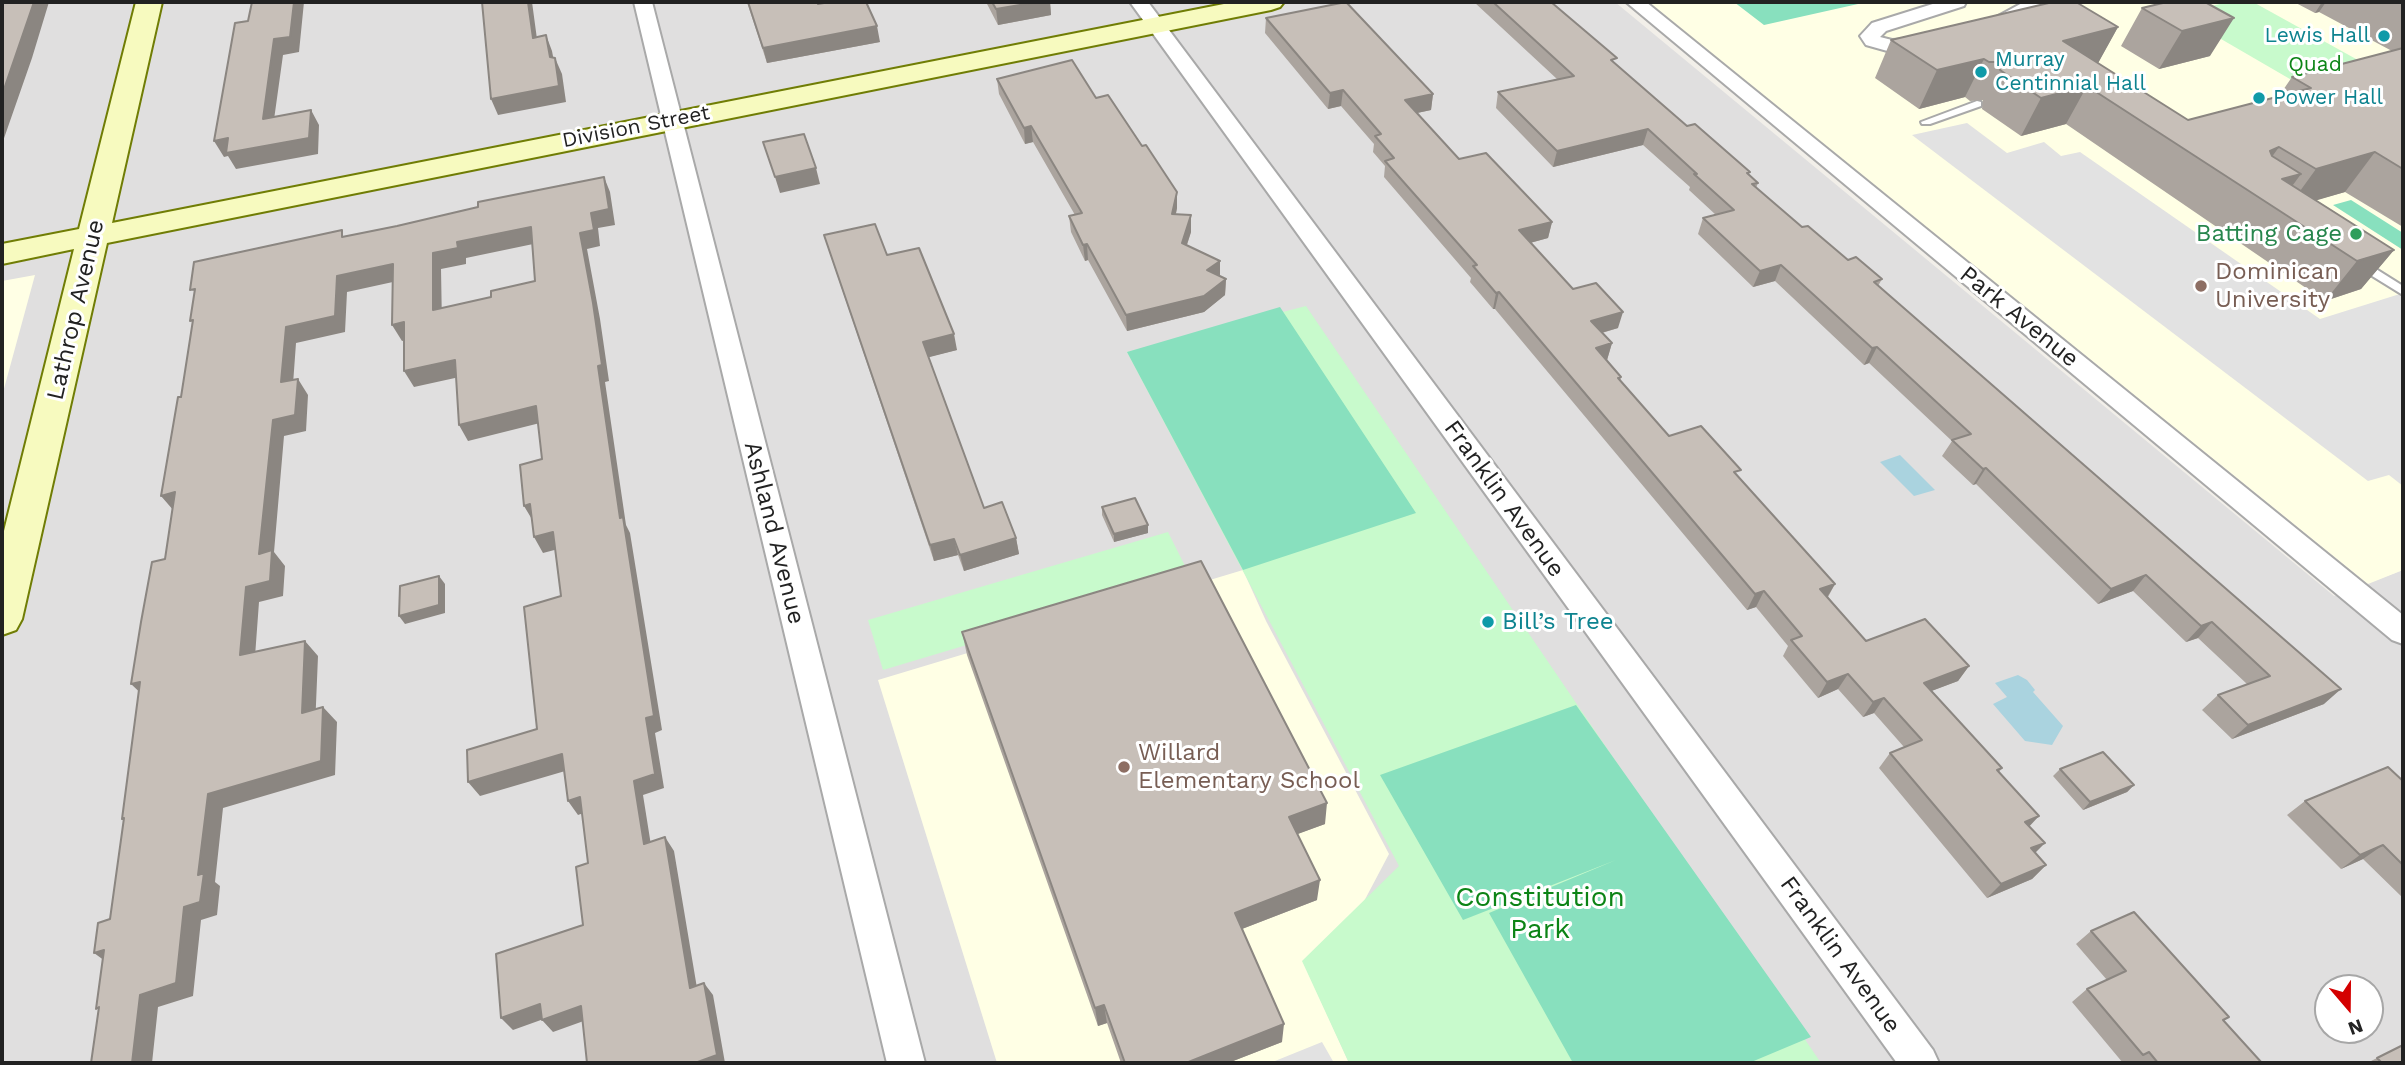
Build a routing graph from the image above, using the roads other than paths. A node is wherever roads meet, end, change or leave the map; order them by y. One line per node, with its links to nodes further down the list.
1 (149, 2): 13 (street, Lathrop Avenue)
2 (643, 2): 11 (street, Ashland Avenue)
3 (1271, 2): 7 (street, Division Street)
4 (1635, 2): 18 (street, Park Avenue)
5 (1956, 2): 9 (street)
6 (2036, 2): 8 (street)
7 (1147, 13): 11 (street, Division Street); 20 (street, Franklin Avenue)
8 (1974, 33)
9 (1944, 42)
10 (1977, 104): 12 (lane)
11 (671, 119): 13 (street, Division Street); 19 (street, Ashland Avenue)
12 (1926, 122)
13 (93, 236): 14 (street, Division Street); 17 (street, Lathrop Avenue)
14 (2, 254)
15 (2348, 255): 16 (lane)
16 (2403, 291)
17 (2, 619)
18 (2403, 632)
19 (906, 1063)
20 (1920, 1063)

